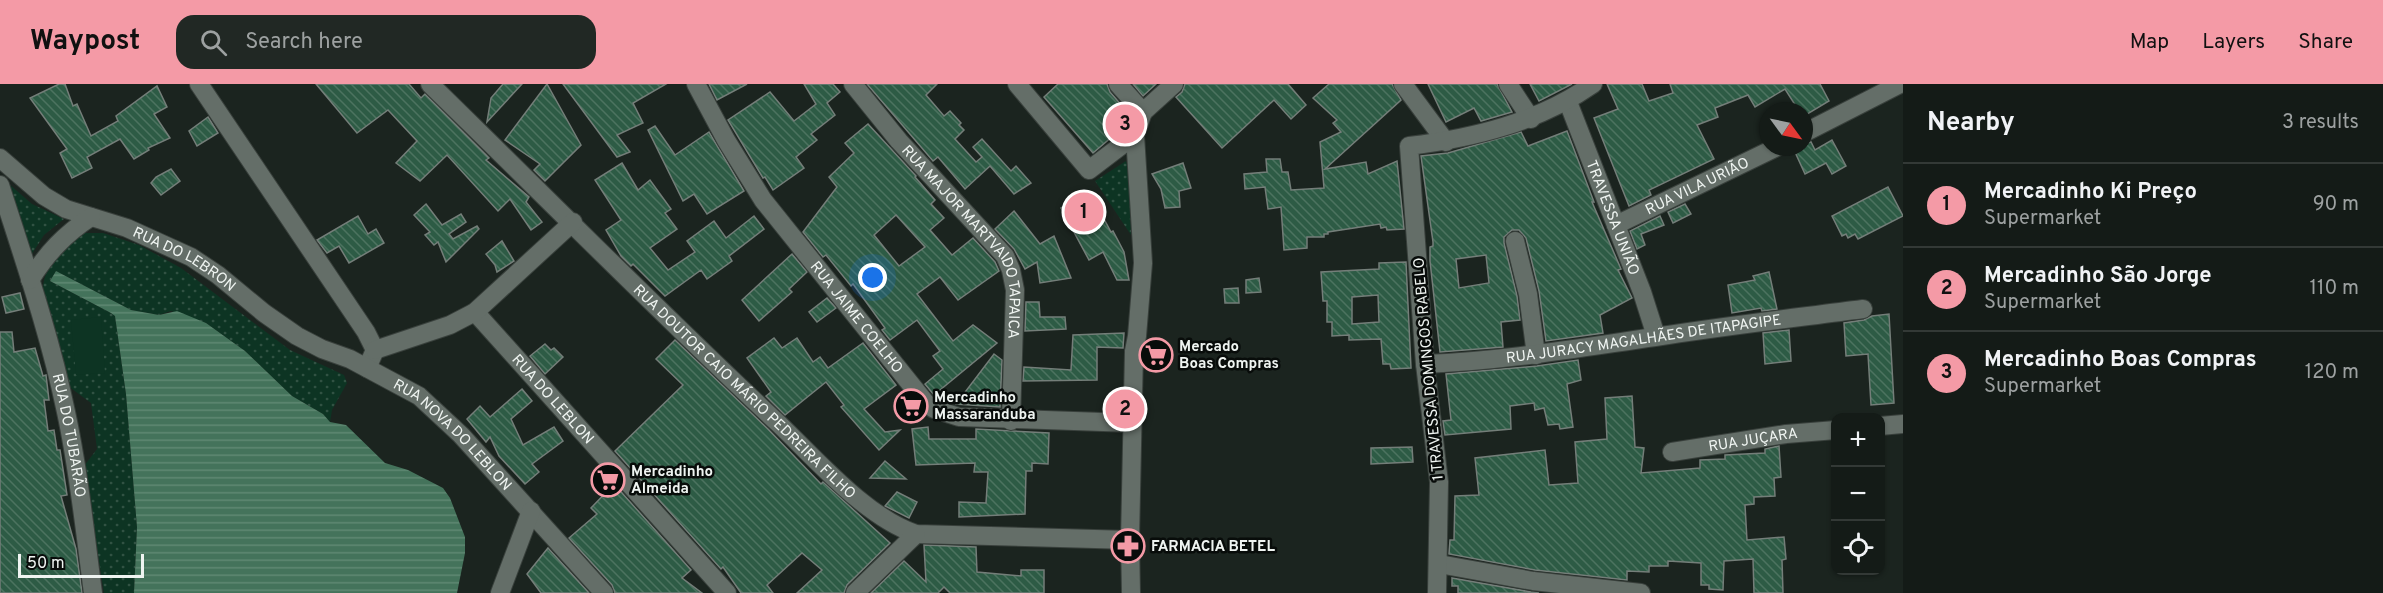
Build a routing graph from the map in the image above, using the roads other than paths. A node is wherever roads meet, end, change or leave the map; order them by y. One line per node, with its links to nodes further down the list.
1 (199, 84): 29 (street)
2 (430, 84): 22 (street, RUA DOUTOR CAIO MÁRIO PEDREIRA FILHO)
3 (696, 84): 33 (street, RUA JAIME COELHO)
4 (853, 84): 33 (street, RUA MAJOR MARTVAIDO TAPAICA)
5 (1017, 84): 16 (street)
6 (1118, 84): 13 (street)
7 (1174, 84): 13 (street)
8 (1403, 84): 17 (street)
9 (1508, 84): 14 (street)
10 (1593, 84): 12 (street)
11 (1900, 84): 15 (street)
12 (1568, 102): 14 (street); 23 (street, TRAVESSA UNIÃO)
13 (1143, 112): 16 (street)
14 (1531, 119): 17 (street)
15 (1813, 128)
16 (1135, 135): 34 (street)
17 (1446, 142): 31 (street, 1 TRAVESSA DOMINGOS RABELO)
18 (1759, 156): 23 (street, RUA VILA URIÃO)
19 (0, 158): 21 (street, RUA DO LEBRON)
20 (0, 185): 25 (street, RUA DO TUBARÃO)
21 (91, 217): 25 (street); 32 (street, RUA DO LEBRON)
22 (573, 222): 27 (street); 40 (street, RUA DOUTOR CAIO MÁRIO PEDREIRA FILHO)
23 (1616, 225): 28 (street, TRAVESSA UNIÃO)
24 (1515, 241): 30 (street)
25 (30, 280): 43 (street, RUA DO TUBARÃO)
26 (1863, 309): 28 (street, RUA JURACY MAGALHÃES DE ITAPAGIPE)
27 (474, 312): 29 (street); 46 (street, RUA DO LEBLON)
28 (1656, 336): 30 (street, RUA JURACY MAGALHÃES DE ITAPAGIPE)
29 (375, 350): 32 (street)
30 (1536, 356): 31 (street, RUA JURACY MAGALHÃES DE ITAPAGIPE)
31 (1425, 364): 42 (street, 1 TRAVESSA DOMINGOS RABELO)
32 (367, 368): 39 (street, RUA NOVA DO LEBLON)
33 (1011, 421): 34 (street, RUA JAIME COELHO)
34 (1132, 423): 41 (street)
35 (1903, 424): 36 (street)
36 (1885, 426)
37 (1831, 430): 38 (street, RUA JUÇARA)
38 (1672, 452)
39 (531, 511): 44 (street); 45 (street, RUA NOVA DO LEBLON)
40 (916, 534): 41 (street, RUA DOUTOR CAIO MÁRIO PEDREIRA FILHO); 47 (street)
41 (1130, 540): 48 (street)
42 (1439, 564): 49 (street, 1 TRAVESSA DOMINGOS RABELO); 50 (street)
43 (93, 593)
44 (500, 593)
45 (604, 593)
46 (727, 593)
47 (855, 593)
48 (1131, 593)
49 (1437, 593)
50 (1641, 593)

